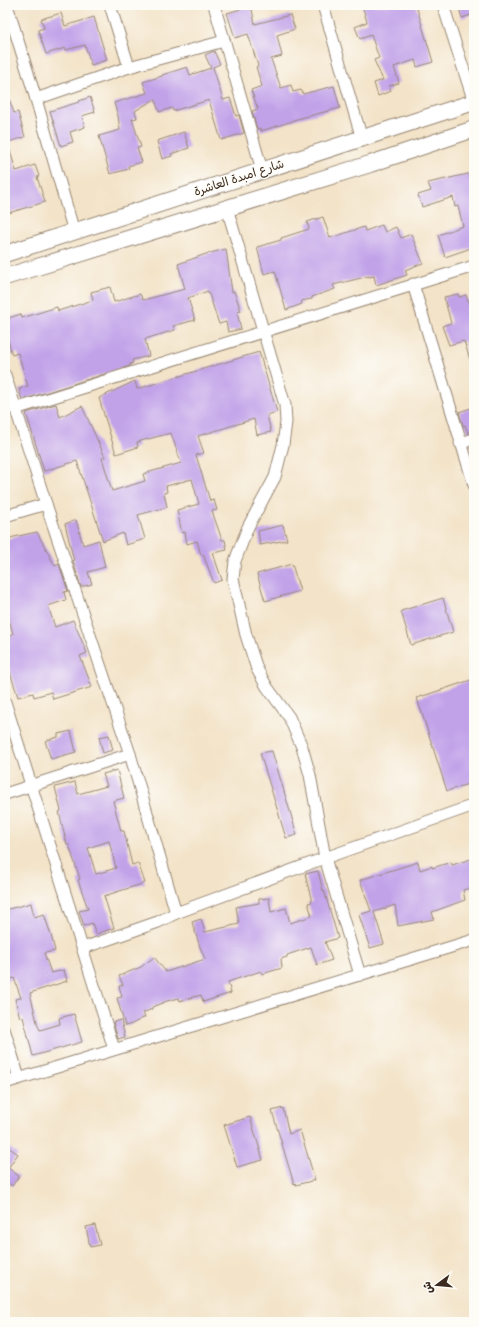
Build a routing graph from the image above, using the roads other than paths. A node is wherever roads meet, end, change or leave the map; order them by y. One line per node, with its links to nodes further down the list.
1 (7, 5): 6 (street)
2 (110, 5): 8 (street)
3 (214, 5): 7 (street)
4 (323, 5): 12 (street)
5 (443, 5): 10 (street)
6 (10, 34): 9 (street)
7 (224, 41): 8 (street); 13 (street)
8 (129, 67): 9 (street)
9 (36, 99): 15 (street)
10 (474, 102): 12 (main road, شارع امبدة العاشرة)
11 (474, 129): 14 (main road, شارع امبدة العاشرة)
12 (362, 139): 13 (main road, شارع امبدة العاشرة)
13 (262, 170): 15 (main road, شارع امبدة العاشرة)
14 (227, 208): 18 (main road, شارع امبدة العاشرة); 20 (street)
15 (74, 232): 16 (main road, شارع امبدة العاشرة)
16 (5, 254)
17 (474, 266): 19 (street)
18 (5, 277)
19 (413, 284): 20 (street); 24 (street)
20 (263, 331): 22 (street); 33 (street)
21 (5, 375): 22 (street)
22 (15, 409): 26 (street)
23 (474, 439): 24 (street)
24 (460, 443): 25 (street)
25 (474, 485)
26 (46, 504): 27 (street); 29 (street)
27 (5, 516)
28 (5, 702): 30 (street)
29 (130, 754): 30 (street); 34 (street)
30 (31, 787): 31 (street); 36 (street)
31 (5, 794)
32 (474, 805): 33 (street)
33 (325, 858): 34 (street); 37 (street)
34 (176, 913): 36 (street)
35 (474, 940): 37 (street)
36 (83, 948): 39 (street)
37 (360, 975): 39 (street)
38 (5, 1032): 40 (street)
39 (114, 1049): 40 (street)
40 (19, 1078): 41 (street)
41 (5, 1082)

